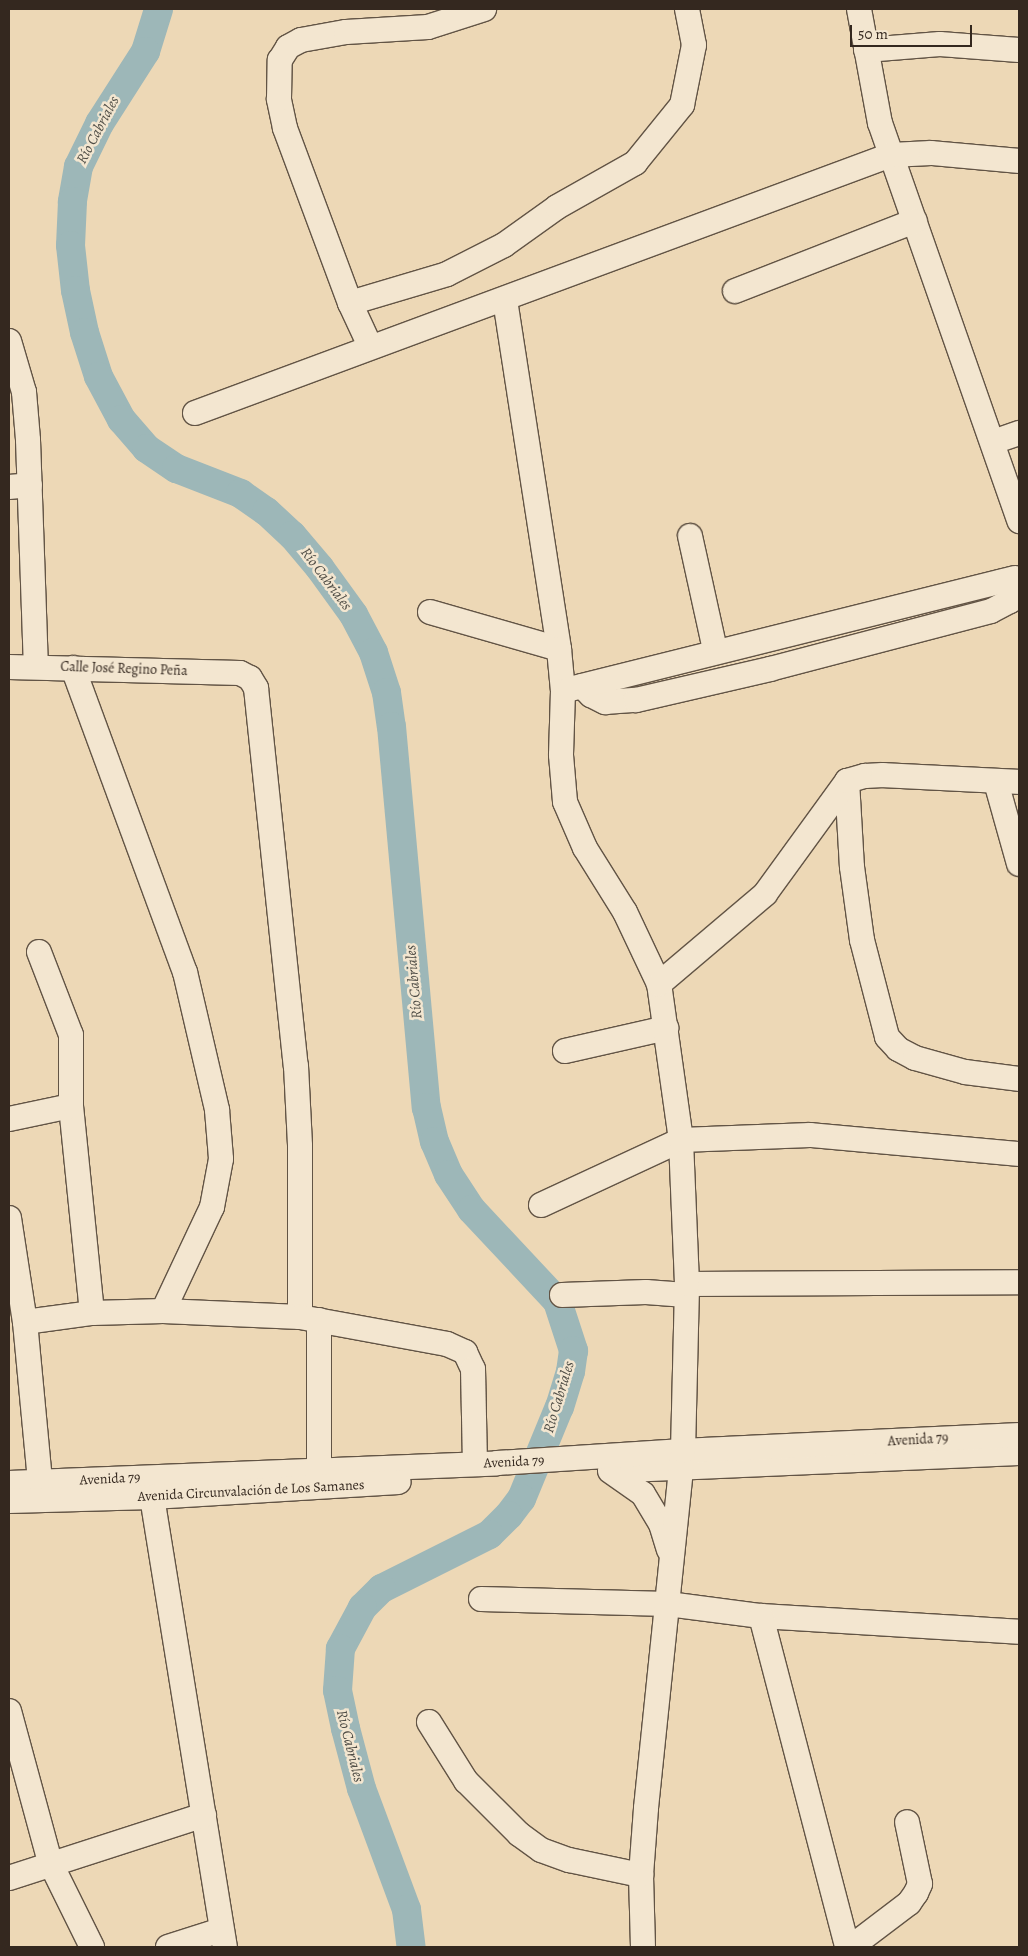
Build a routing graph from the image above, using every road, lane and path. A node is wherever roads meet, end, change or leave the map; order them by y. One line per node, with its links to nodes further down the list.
1 (484, 9): 11 (street)
2 (687, 9): 11 (street)
3 (859, 9): 4 (street)
4 (866, 50): 5 (street); 6 (street)
5 (1019, 50)
6 (891, 155): 7 (street); 8 (street); 10 (street)
7 (1019, 161)
8 (915, 221): 9 (street); 16 (street)
9 (735, 291)
10 (505, 300): 13 (street); 22 (street)
11 (350, 303): 13 (street)
12 (9, 341): 17 (street)
13 (370, 346): 14 (street)
14 (195, 413)
15 (1019, 433): 16 (street)
16 (993, 442): 18 (street)
17 (19, 486): 25 (street)
18 (1019, 521)
19 (690, 536): 23 (street)
20 (1010, 579): 23 (street); 27 (street)
21 (430, 612): 22 (street)
22 (559, 649): 27 (street)
23 (715, 650): 27 (street)
24 (9, 666): 25 (street, Calle José Regino Peña)
25 (36, 666): 26 (street, Calle José Regino Peña)
26 (73, 668): 46 (street); 48 (street, Calle José Regino Peña)
27 (572, 688): 33 (street)
28 (847, 782): 29 (street); 33 (street); 36 (street)
29 (996, 782): 30 (street); 31 (street)
30 (1019, 782)
31 (1019, 864)
32 (39, 952): 37 (street)
33 (659, 984): 34 (street)
34 (666, 1028): 35 (street); 39 (street)
35 (565, 1051)
36 (1019, 1079)
37 (71, 1106): 38 (street); 47 (street)
38 (9, 1119)
39 (681, 1140): 40 (street); 41 (street); 44 (street)
40 (1019, 1154)
41 (541, 1205)
42 (9, 1218): 49 (street)
43 (1019, 1282): 44 (street)
44 (686, 1289): 45 (street); 52 (street)
45 (562, 1295)
46 (163, 1311): 47 (street); 48 (street)
47 (92, 1313): 49 (street)
48 (310, 1319): 54 (street); 55 (street)
49 (26, 1322): 56 (street)
50 (1019, 1435): 52 (street, Avenida 79)
51 (1019, 1453): 52 (street, Avenida 79)
52 (682, 1460): 53 (street, Avenida 79); 60 (street)
53 (596, 1467): 54 (street, Avenida 79); 60 (street)
54 (488, 1468): 55 (street, Avenida 79); 58 (street, Avenida Circunvalación de Los Samanes)
55 (319, 1469): 56 (street, Avenida 79)
56 (40, 1482): 57 (street, Avenida 79)
57 (9, 1483)
58 (152, 1497): 59 (street, Avenida Circunvalación de Los Samanes); 67 (street)
59 (9, 1501)
60 (672, 1560): 62 (street)
61 (481, 1599): 62 (street)
62 (668, 1604): 63 (street); 70 (street)
63 (761, 1616): 64 (street); 76 (street)
64 (1019, 1632)
65 (9, 1711): 69 (street)
66 (429, 1722): 70 (street)
67 (204, 1815): 69 (street); 72 (street)
68 (907, 1822): 77 (street)
69 (50, 1862): 71 (street); 73 (street)
70 (641, 1875): 75 (street)
71 (9, 1878)
72 (223, 1938): 74 (street)
73 (92, 1947)
74 (168, 1947)
75 (643, 1947)
76 (847, 1947)
77 (851, 1947)

